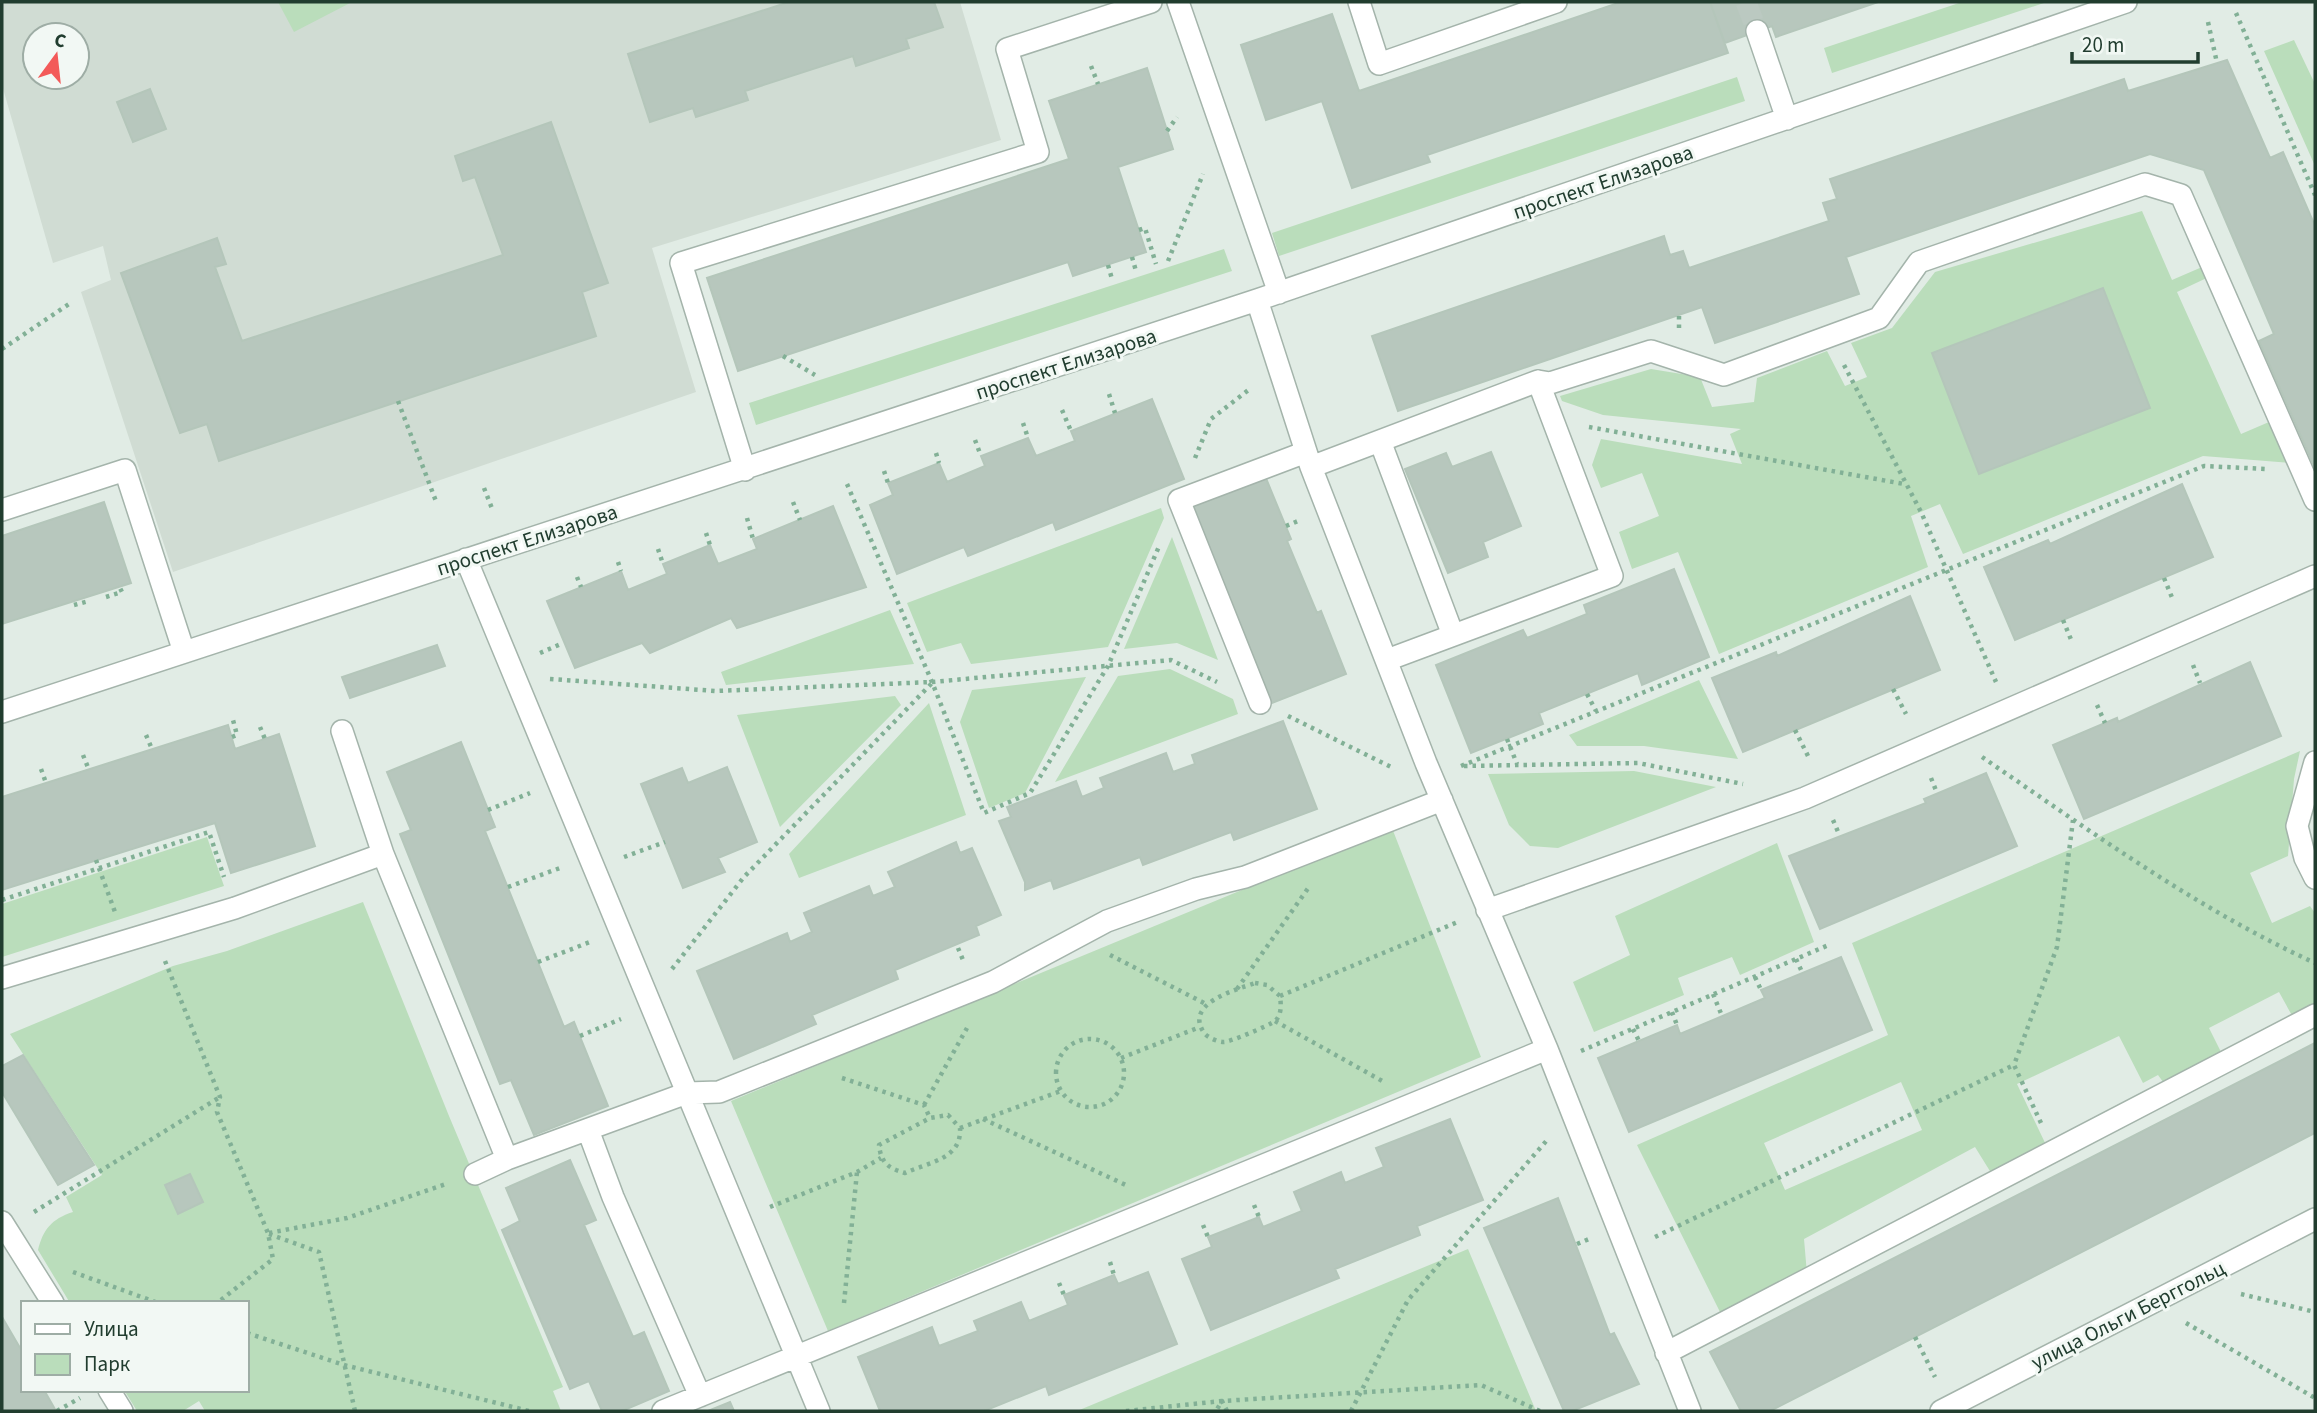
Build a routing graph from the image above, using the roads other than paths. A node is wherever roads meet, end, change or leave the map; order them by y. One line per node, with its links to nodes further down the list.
1 (1151, 2): 13 (street)
2 (1178, 2): 8 (street)
3 (1359, 2): 4 (street)
4 (1556, 2)
5 (2126, 2): 7 (street, проспект Елизарова)
6 (1757, 32): 7 (street)
7 (1787, 119): 8 (street, проспект Елизарова)
8 (1279, 293): 9 (street, проспект Елизарова)
9 (1257, 300): 12 (street); 13 (street, проспект Елизарова)
10 (1538, 381): 11 (street); 14 (street); 18 (street)
11 (1380, 441): 12 (street); 18 (street)
12 (1308, 460): 20 (street); 21 (street)
13 (745, 470): 16 (street, проспект Елизарова)
14 (2315, 500)
15 (2, 510): 19 (street)
16 (466, 559): 19 (street, проспект Елизарова); 32 (street)
17 (2315, 576): 28 (street)
18 (1453, 635): 20 (street)
19 (184, 652): 22 (street, проспект Елизарова)
20 (1387, 660): 25 (street)
21 (1260, 703)
22 (2, 712)
23 (342, 731): 26 (street)
24 (2315, 762): 27 (street)
25 (1442, 800): 28 (street); 32 (street)
26 (383, 854): 29 (street); 34 (street)
27 (2315, 878)
28 (1488, 910): 31 (street)
29 (2, 978)
30 (2315, 1015): 39 (street)
31 (1549, 1056): 39 (street); 40 (street)
32 (687, 1093): 33 (street); 40 (street)
33 (588, 1130): 34 (street); 42 (street)
34 (507, 1159): 35 (street)
35 (475, 1174)
36 (2315, 1219): 47 (street, улица Ольги Берггольц)
37 (4, 1225): 38 (street)
38 (52, 1301)
39 (1667, 1353): 46 (street)
40 (797, 1358): 42 (street); 45 (street)
41 (110, 1392): 43 (street)
42 (700, 1396): 44 (street)
43 (122, 1411)
44 (663, 1411)
45 (819, 1411)
46 (1690, 1411)
47 (1941, 1411)

